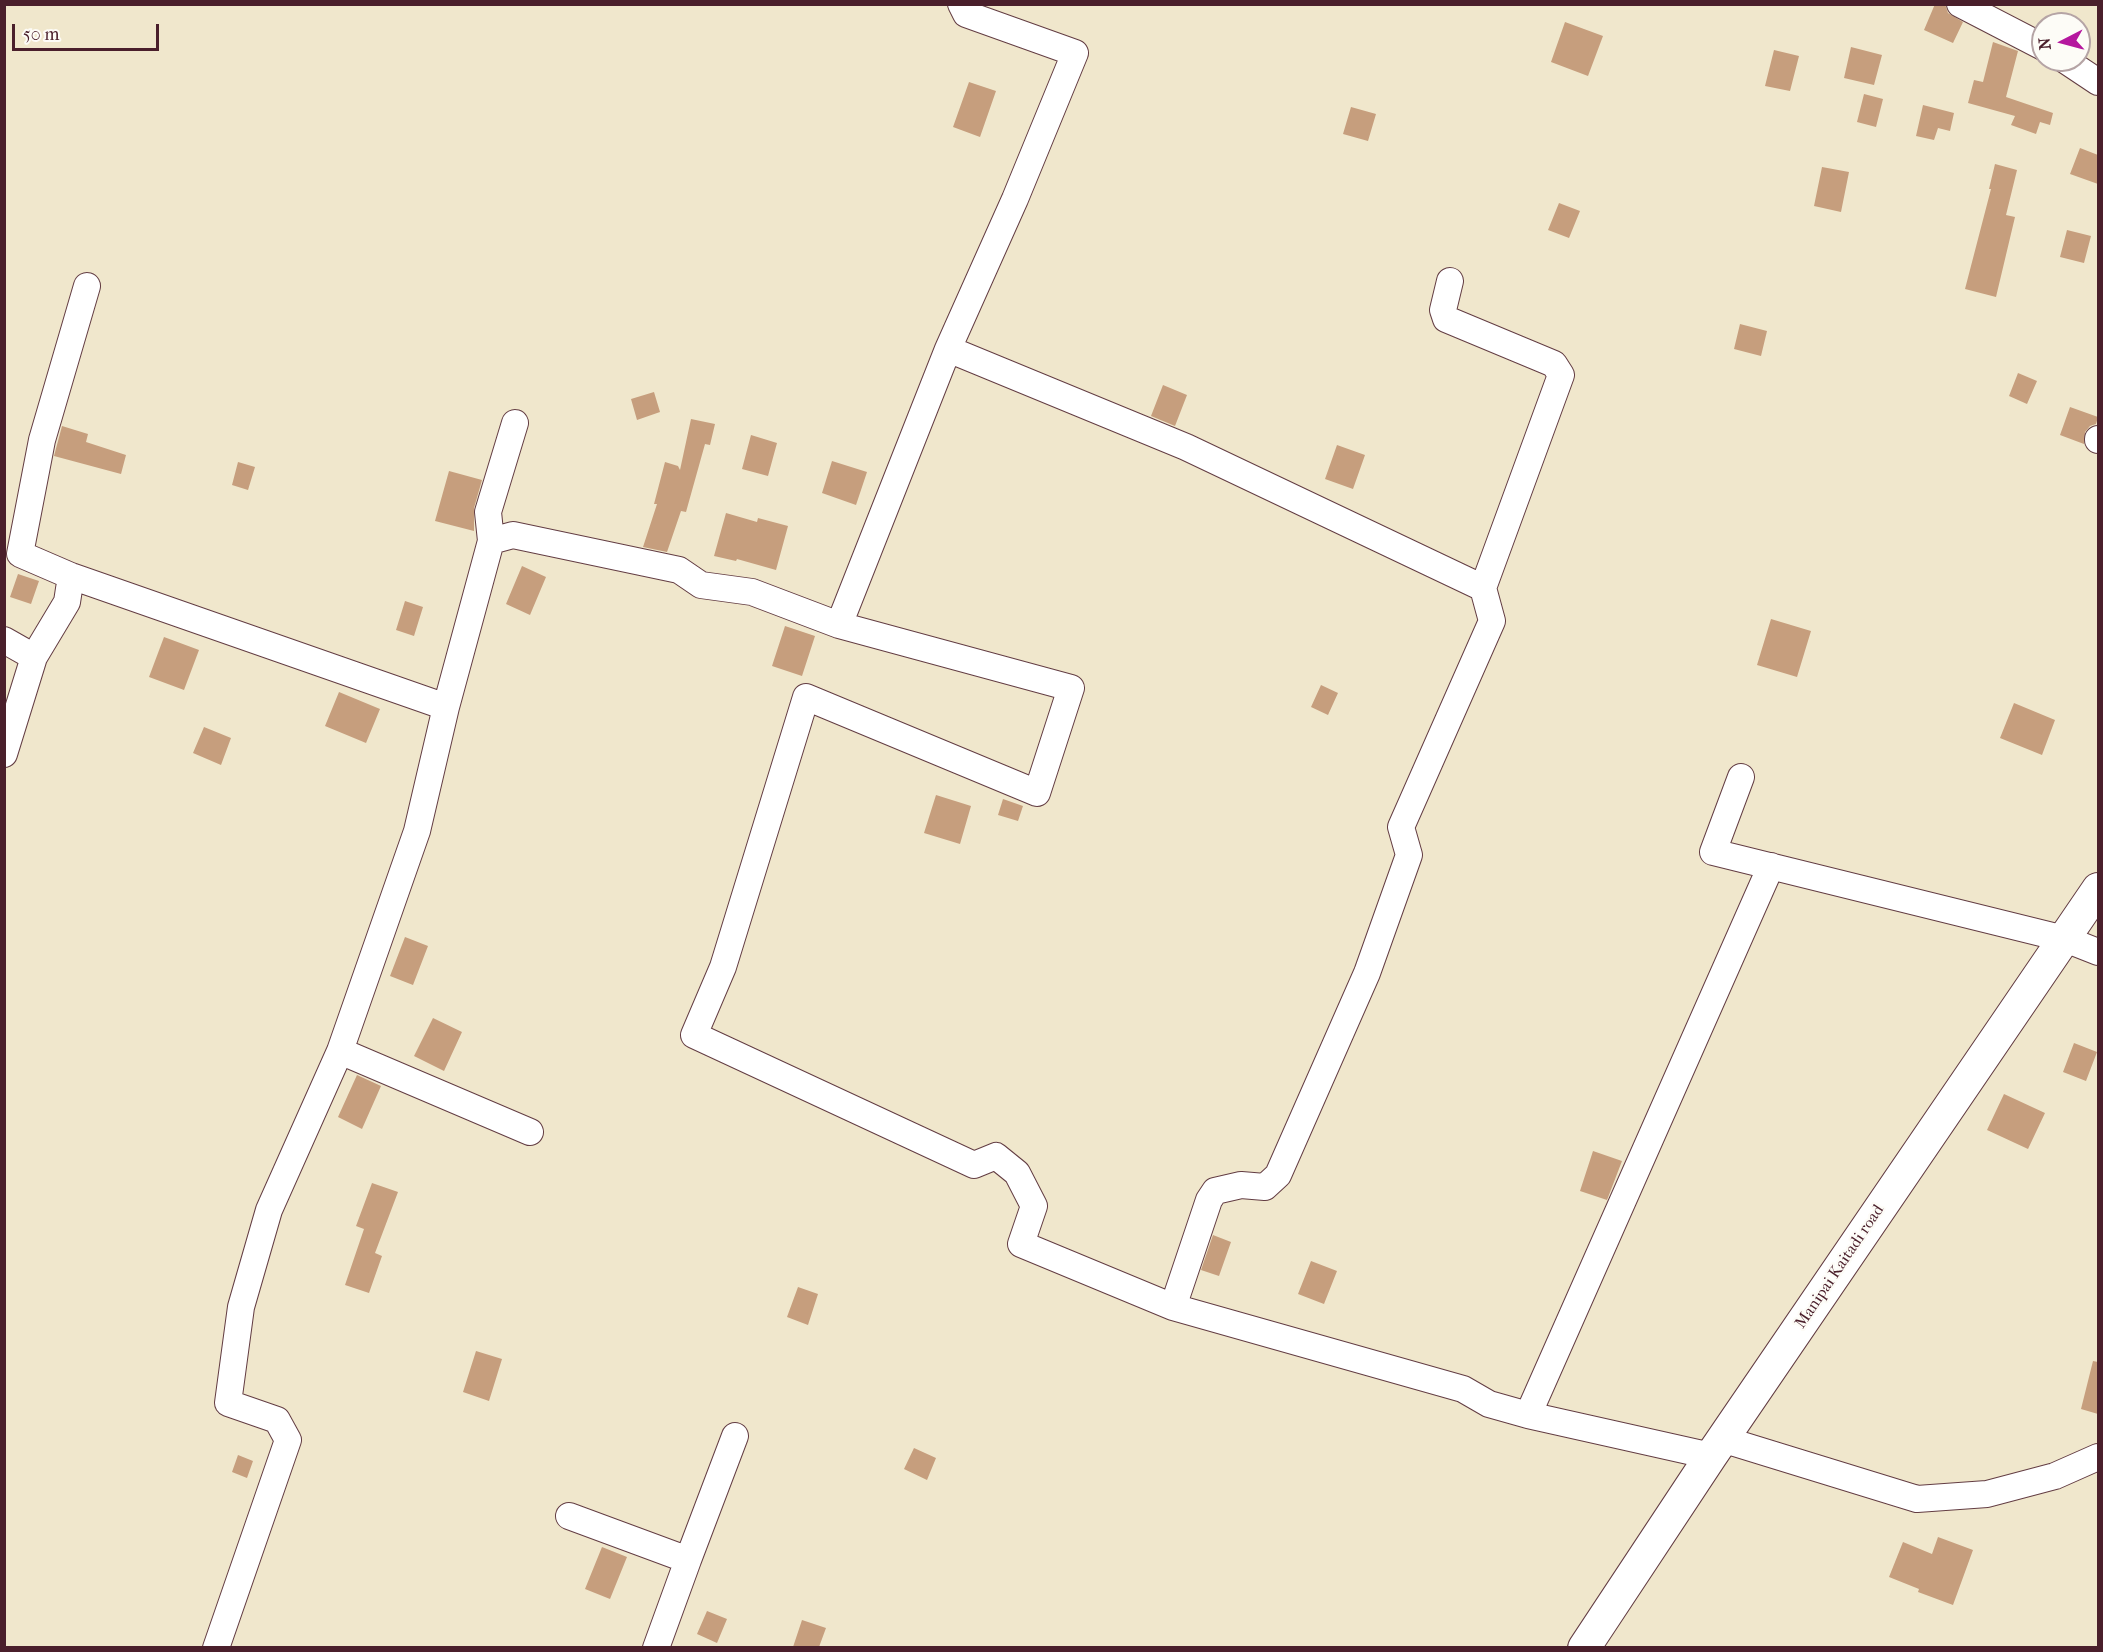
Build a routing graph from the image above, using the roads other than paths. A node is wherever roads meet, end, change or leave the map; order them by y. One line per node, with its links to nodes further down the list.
1 (962, 4): 8 (street)
2 (1960, 4): 3 (street)
3 (2031, 41)
4 (2083, 72): 5 (street)
5 (2098, 82)
6 (1450, 281): 12 (street)
7 (87, 286): 11 (street)
8 (948, 349): 12 (street); 13 (street)
9 (515, 423): 10 (street)
10 (491, 541): 13 (street); 16 (street)
11 (71, 576): 15 (street); 16 (street)
12 (1483, 588): 25 (street)
13 (839, 625): 25 (street)
14 (4, 640): 15 (street)
15 (34, 657): 17 (street)
16 (446, 707): 23 (street)
17 (4, 753)
18 (1741, 777): 19 (street)
19 (1771, 866): 21 (street); 26 (street)
20 (2098, 889): 21 (main road, Manipai Kaitadi road)
21 (2065, 939): 22 (street); 28 (main road, Manipai Kaitadi road)
22 (2098, 952)
23 (340, 1051): 24 (street); 32 (street)
24 (530, 1132)
25 (1173, 1307): 26 (street)
26 (1528, 1415): 28 (street)
27 (735, 1436): 31 (street)
28 (1716, 1448): 29 (street); 34 (main road, Manipai Kaitadi road)
29 (2098, 1457)
30 (569, 1516): 31 (street)
31 (688, 1560): 33 (street)
32 (216, 1647)
33 (656, 1647)
34 (1584, 1647)

